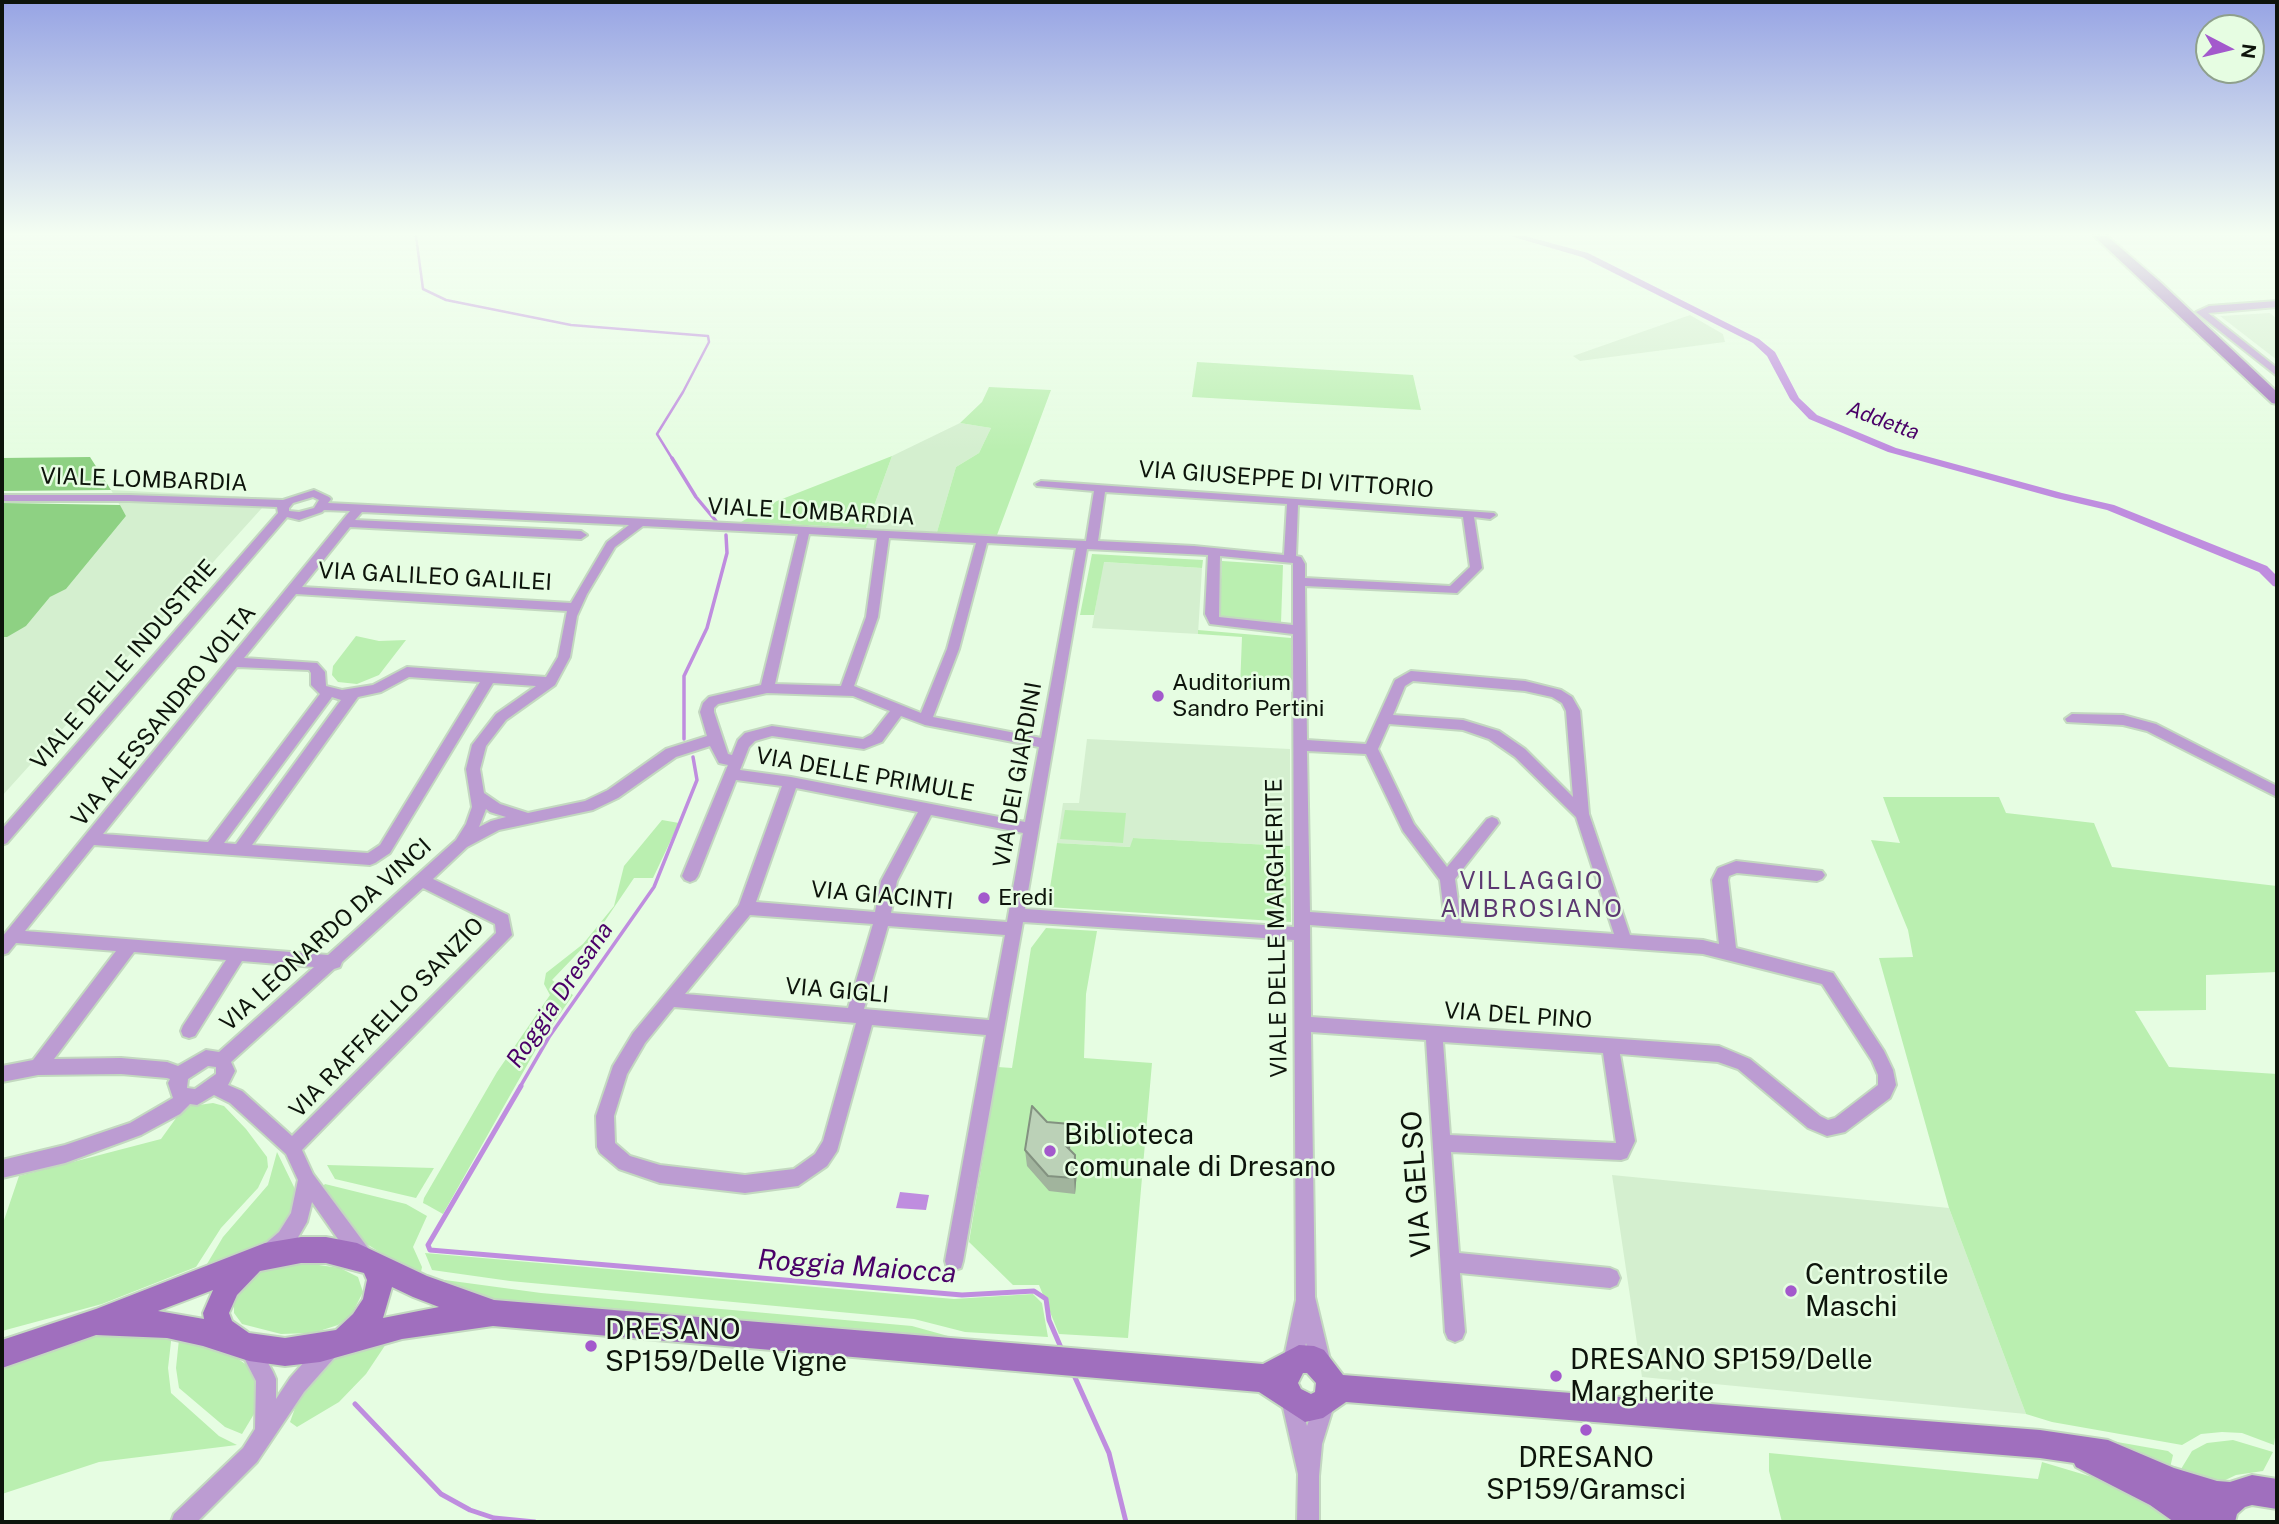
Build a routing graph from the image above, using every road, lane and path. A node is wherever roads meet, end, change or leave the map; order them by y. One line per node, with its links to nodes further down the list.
1 (2179, 307): 4 (street)
2 (2239, 307): 3 (street)
3 (2277, 373)
4 (2277, 400)
5 (1041, 484): 6 (street, VIA GIUSEPPE DI VITTORIO)
6 (1100, 488): 8 (street, VIA GIUSEPPE DI VITTORIO); 23 (street)
7 (2, 498): 10 (street, VIALE LOMBARDIA)
8 (1293, 501): 12 (street, VIA GIUSEPPE DI VITTORIO); 26 (street, VIALE DELLE MARGHERITE)
9 (322, 506): 10 (street, VIALE LOMBARDIA); 11 (street, VIALE LOMBARDIA); 14 (street, VIALE LOMBARDIA)
10 (285, 509): 14 (street, VIALE LOMBARDIA); 24 (street, VIALE DELLE INDUSTRIE)
11 (358, 509): 15 (street, VIA ALESSANDRO VOLTA); 16 (street, VIALE LOMBARDIA)
12 (1468, 513): 13 (street, VIA GIUSEPPE DI VITTORIO); 27 (street)
13 (1490, 515)
14 (299, 516): 24 (street, VIALE DELLE INDUSTRIE)
15 (346, 523): 19 (street); 28 (street, VIA ALESSANDRO VOLTA)
16 (615, 523): 17 (street, VIALE LOMBARDIA); 22 (street, VIA LEONARDO DA VINCI)
17 (638, 524): 18 (street, VIALE LOMBARDIA); 22 (street, VIA LEONARDO DA VINCI)
18 (804, 533): 20 (street, VIALE LOMBARDIA); 34 (street)
19 (581, 535)
20 (883, 537): 21 (street, VIALE LOMBARDIA); 35 (street)
21 (982, 541): 23 (street, VIALE LOMBARDIA); 41 (street)
22 (611, 545): 29 (street, VIA LEONARDO DA VINCI)
23 (1087, 546): 25 (street, VIALE LOMBARDIA); 43 (street, VIA DEI GIARDINI)
24 (251, 551): 55 (street, VIALE DELLE INDUSTRIE)
25 (1214, 553): 26 (street, VIALE LOMBARDIA); 30 (street)
26 (1293, 559): 27 (street, VIALE DELLE MARGHERITE)
27 (1299, 582): 30 (street, VIALE DELLE MARGHERITE)
28 (293, 590): 29 (street, VIA GALILEO GALILEI); 31 (street, VIA ALESSANDRO VOLTA)
29 (575, 607): 33 (street, VIA LEONARDO DA VINCI)
30 (1298, 630): 44 (street, VIALE DELLE MARGHERITE)
31 (235, 662): 36 (street); 56 (street, VIA ALESSANDRO VOLTA)
32 (489, 678): 33 (street); 37 (street); 59 (street)
33 (550, 682): 49 (street, VIA LEONARDO DA VINCI)
34 (767, 688): 35 (street); 42 (street)
35 (846, 690): 38 (street)
36 (328, 693): 37 (street); 58 (street)
37 (352, 695): 59 (street)
38 (898, 710): 41 (street); 46 (street, VIA DELLE PRIMULE)
39 (1385, 719): 45 (street); 51 (street); 51 (street)
40 (2072, 719): 48 (street)
41 (925, 720): 43 (street)
42 (715, 739): 46 (street); 52 (street, VIA LEONARDO DA VINCI)
43 (1047, 744): 54 (street, VIA DEI GIARDINI)
44 (1300, 745): 45 (street); 67 (street, VIALE DELLE MARGHERITE)
45 (1371, 749): 62 (street)
46 (734, 768): 47 (street, VIA DELLE PRIMULE); 61 (street, VIA DELLE PRIMULE)
47 (791, 782): 50 (street, VIA DELLE PRIMULE); 64 (street)
48 (2277, 792)
49 (478, 796): 52 (street); 57 (street, VIA LEONARDO DA VINCI)
50 (927, 808): 54 (street, VIA DELLE PRIMULE); 65 (street)
51 (1582, 814): 69 (street)
52 (534, 819): 57 (street, VIA LEONARDO DA VINCI)
53 (1492, 823): 62 (street)
54 (1032, 829): 66 (street, VIA DEI GIARDINI)
55 (2, 839)
56 (90, 839): 58 (street); 70 (street, VIA ALESSANDRO VOLTA)
57 (461, 844): 63 (street, VIA LEONARDO DA VINCI)
58 (212, 848): 59 (street)
59 (240, 850)
60 (1816, 875): 72 (street)
61 (690, 876)
62 (1447, 877): 68 (street)
63 (423, 881): 74 (street, VIA LEONARDO DA VINCI); 90 (street, VIA RAFFAELLO SANZIO)
64 (746, 908): 65 (street, VIA GIACINTI); 75 (street)
65 (882, 918): 66 (street, VIA GIACINTI); 76 (street)
66 (1015, 922): 67 (street, VIA GIACINTI); 78 (street, VIA DEI GIARDINI)
67 (1301, 926): 68 (street, VIA GIACINTI); 77 (street, VIALE DELLE MARGHERITE)
68 (1454, 929): 69 (street, VIA GIACINTI)
69 (1625, 941): 72 (street, VIA GIACINTI)
70 (7, 942): 71 (street)
71 (130, 945): 73 (street); 84 (street)
72 (1728, 952): 82 (street, VIA GIACINTI)
73 (239, 953): 74 (street); 79 (street)
74 (334, 962): 83 (street, VIA LEONARDO DA VINCI)
75 (673, 1000): 76 (street, VIA GIGLI); 76 (street)
76 (860, 1015): 78 (street, VIA GIGLI)
77 (1302, 1024): 80 (street, VIA DEL PINO); 98 (street, VIALE DELLE MARGHERITE)
78 (996, 1028): 94 (street, VIA DEI GIARDINI)
79 (189, 1031)
80 (1434, 1033): 81 (street, VIA DEL PINO); 89 (street, VIA GELSO)
81 (1610, 1046): 82 (street, VIA DEL PINO); 89 (street)
82 (1731, 1057)
83 (222, 1060): 86 (street, VIA LEONARDO DA VINCI); 87 (street, VIA LEONARDO DA VINCI)
84 (38, 1067): 85 (street); 86 (street)
85 (2, 1074)
86 (181, 1075): 88 (street)
87 (216, 1087): 88 (street); 90 (street)
88 (185, 1097): 91 (street)
89 (1442, 1143): 95 (street, VIA GELSO)
90 (292, 1148): 92 (street)
91 (2, 1170)
92 (307, 1180): 93 (street); 96 (street)
93 (265, 1256): 96 (street); 100 (street); 103 (street)
94 (954, 1261)
95 (1450, 1262): 97 (street); 101 (street, VIA GELSO)
96 (369, 1263): 99 (street); 102 (street)
97 (1610, 1278)
98 (1305, 1297): 105 (street, VIALE DELLE MARGHERITE); 106 (street, VIALE DELLE MARGHERITE)
99 (493, 1313): 102 (street); 105 (street)
100 (96, 1322): 103 (street); 104 (street)
101 (1455, 1332)
102 (337, 1343): 103 (street); 107 (street)
103 (243, 1346): 107 (street)
104 (2, 1354)
105 (1284, 1380): 106 (street); 106 (street); 109 (street)
106 (1330, 1385): 108 (street); 109 (street)
107 (264, 1436): 111 (street)
108 (2059, 1447): 110 (street); 113 (street)
109 (1308, 1476): 112 (street)
110 (2261, 1489): 114 (street)
111 (182, 1522)
112 (1308, 1522)
113 (2199, 1522)
114 (2220, 1522)

